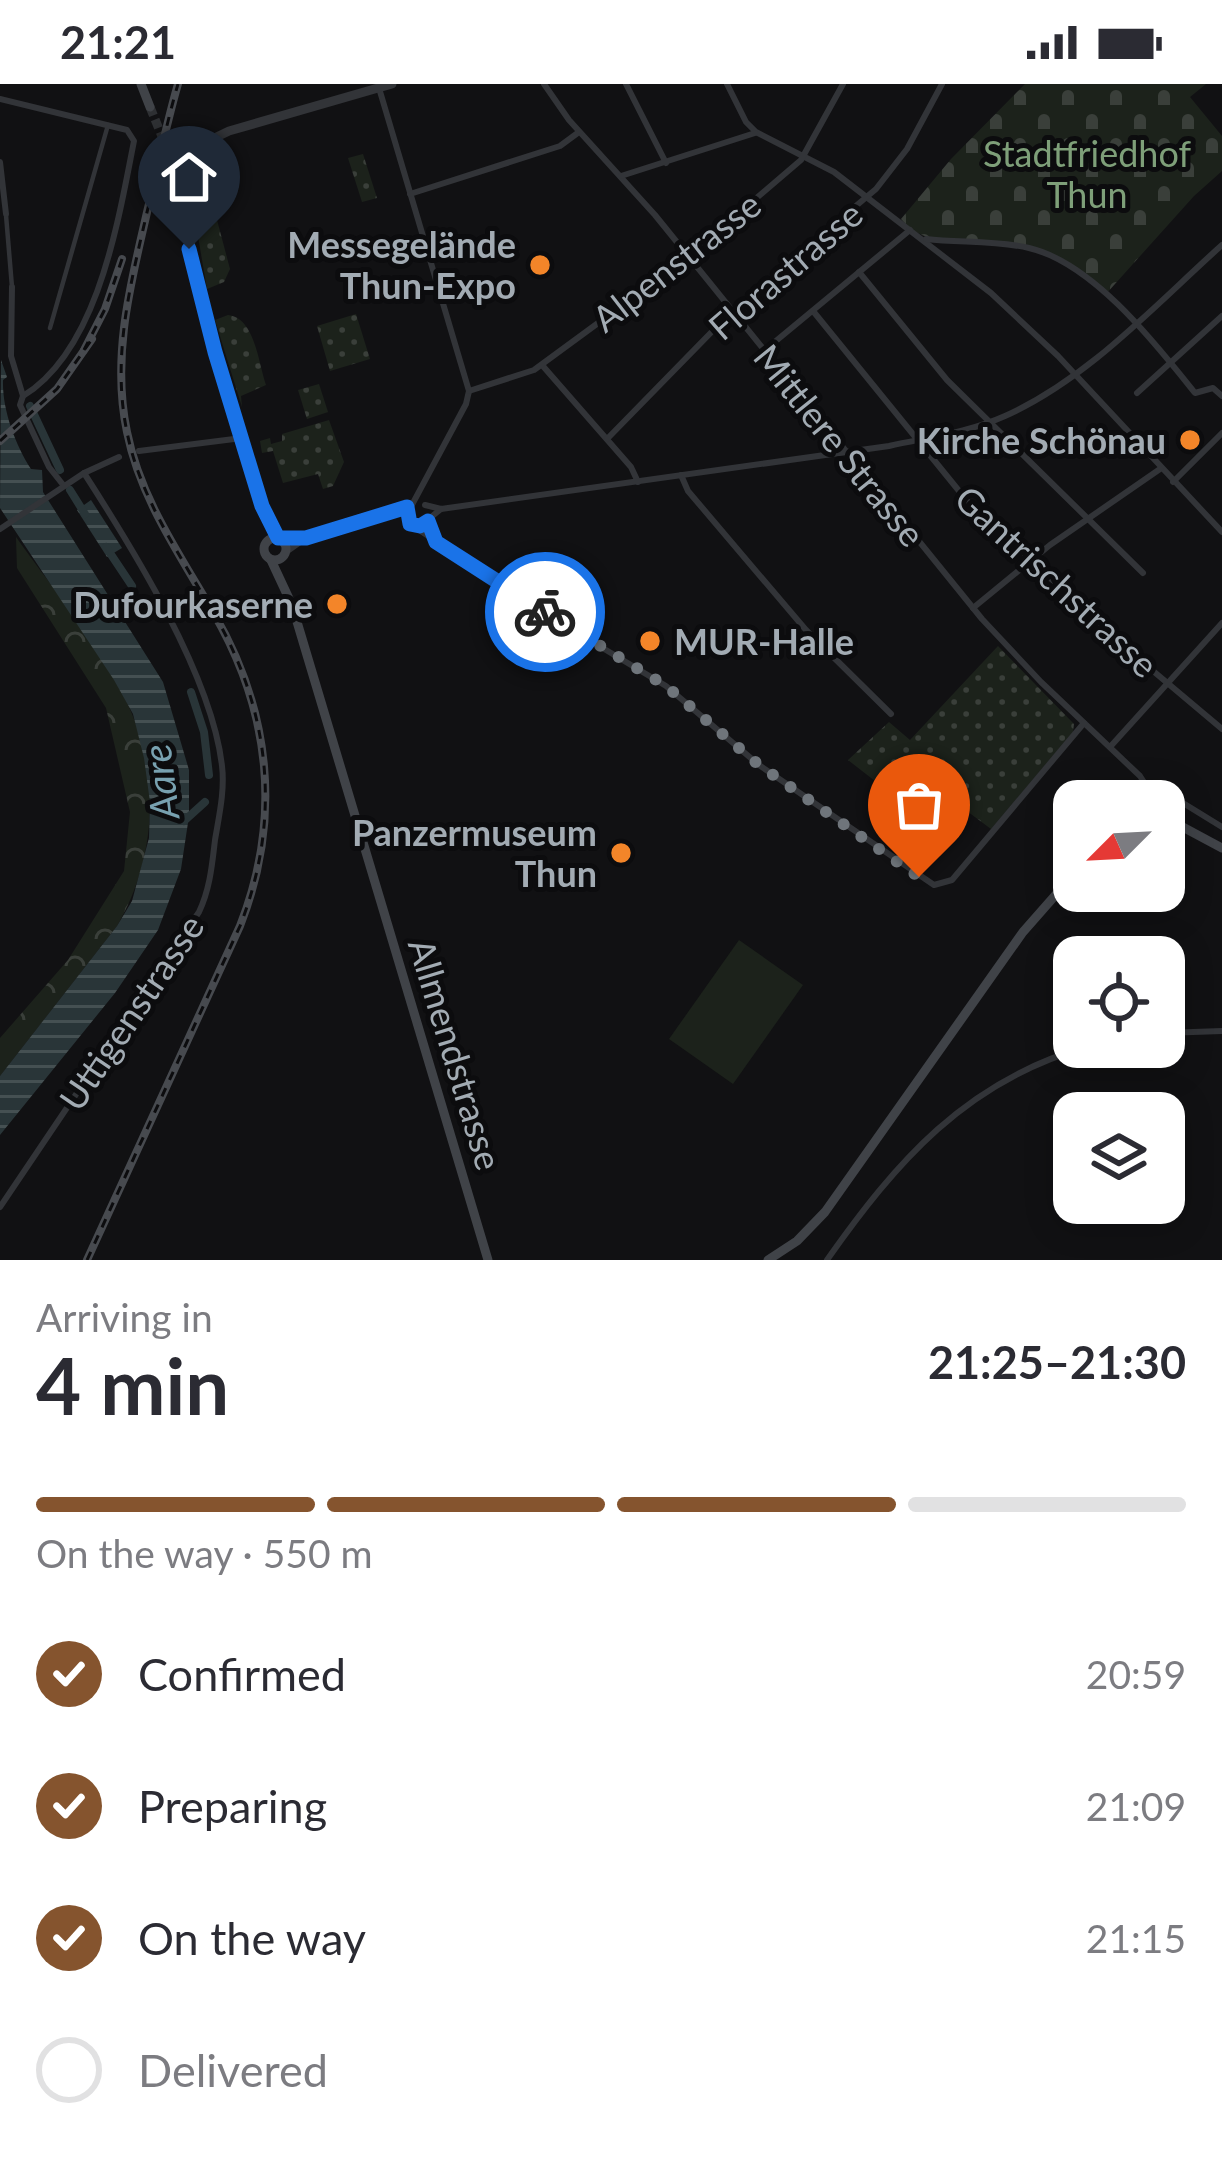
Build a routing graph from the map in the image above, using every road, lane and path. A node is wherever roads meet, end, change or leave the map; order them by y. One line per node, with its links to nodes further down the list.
1 (141, 84): 10 (main road)
2 (392, 84): 8 (street)
3 (544, 84): 12 (street, Mittlere Strasse)
4 (626, 84): 17 (street)
5 (727, 84): 13 (street)
6 (843, 84): 14 (street, Alpenstrasse)
7 (943, 84): 20 (street, Florastrasse)
8 (379, 86): 15 (street); 19 (street)
9 (1, 101): 11 (street)
10 (150, 107)
11 (107, 125): 34 (street); 41 (street)
12 (579, 132): 18 (street, Mittlere Strasse); 19 (street)
13 (756, 132): 14 (street); 17 (street)
14 (805, 155): 20 (street); 26 (street, Alpenstrasse)
15 (170, 157): 45 (main road, Allmendstrasse)
16 (0, 162): 21 (street)
17 (666, 163): 18 (street)
18 (621, 176): 26 (street, Mittlere Strasse)
19 (410, 194): 39 (street)
20 (867, 198): 22 (street); 30 (street, Florastrasse)
21 (6, 214): 29 (street)
22 (910, 230): 23 (street); 28 (street)
23 (923, 239): 24 (street); 27 (street)
24 (953, 242): 27 (street); 33 (street)
25 (1222, 245): 33 (street)
26 (688, 256): 30 (street, Mittlere Strasse); 37 (street, Alpenstrasse)
27 (945, 256): 38 (street)
28 (859, 272): 31 (street); 43 (street)
29 (12, 287): 41 (street)
30 (732, 311): 35 (street, Mittlere Strasse); 46 (street, Florastrasse)
31 (813, 311): 35 (street); 47 (street, Gantrischstrasse)
32 (1222, 316): 36 (street)
33 (1134, 324): 36 (street); 38 (street)
34 (50, 328)
35 (764, 351): 49 (street, Mittlere Strasse)
36 (1169, 363): 40 (street); 42 (street)
37 (542, 365): 39 (street, Alpenstrasse); 46 (street)
38 (1073, 375): 43 (street); 51 (street)
39 (469, 391): 57 (street)
40 (1137, 393)
41 (23, 396): 56 (street)
42 (1222, 396)
43 (988, 422): 47 (street); 62 (street)
44 (1222, 433): 55 (street)
45 (242, 438): 48 (street); 68 (main road, Allmendstrasse)
46 (607, 439): 54 (street)
47 (916, 441): 49 (street); 70 (street, Gantrischstrasse)
48 (139, 451)
49 (844, 452): 53 (street); 73 (street, Mittlere Strasse)
50 (119, 457): 52 (street)
51 (1160, 469): 55 (street); 62 (street)
52 (84, 473): 56 (street); 91 (street, Uttigenstrasse)
53 (681, 475): 54 (street); 76 (street)
54 (638, 482): 60 (street)
55 (1173, 482): 66 (street)
56 (67, 484): 65 (street)
57 (422, 485): 58 (street); 59 (street)
58 (425, 504): 59 (street); 60 (street); 63 (street)
59 (409, 506): 61 (street); 64 (street)
60 (441, 509): 63 (street)
61 (382, 518): 64 (street); 68 (street)
62 (1088, 518): 70 (street); 71 (street)
63 (429, 519): 64 (street); 67 (street)
64 (412, 525): 67 (street)
65 (3, 527)
66 (1222, 532)
67 (436, 542): 77 (street)
68 (279, 546): 69 (main road); 69 (main road, Allmendstrasse); 72 (main road, Allmendstrasse)
69 (271, 560): 72 (main road, Allmendstrasse)
70 (1029, 560): 73 (street); 75 (street, Gantrischstrasse)
71 (1144, 573)
72 (286, 589): 92 (main road, Allmendstrasse)
73 (973, 608): 77 (street, Mittlere Strasse)
74 (1222, 623): 75 (street)
75 (1168, 683): 78 (street, Gantrischstrasse); 79 (street)
76 (891, 714)
77 (1084, 723): 79 (street, Mittlere Strasse)
78 (1222, 729)
79 (1109, 748): 80 (street, Mittlere Strasse)
80 (1142, 780)
81 (1185, 804): 82 (street, Mittlere Strasse)
82 (1222, 827)
83 (1185, 829): 85 (main road)
84 (1185, 840): 85 (main road)
85 (1203, 840): 86 (main road)
86 (1222, 848)
87 (1053, 898): 93 (main road)
88 (1222, 1031): 89 (street)
89 (1185, 1032)
90 (1053, 1061): 94 (street)
91 (0, 1207)
92 (488, 1260)
93 (768, 1260)
94 (827, 1260)

